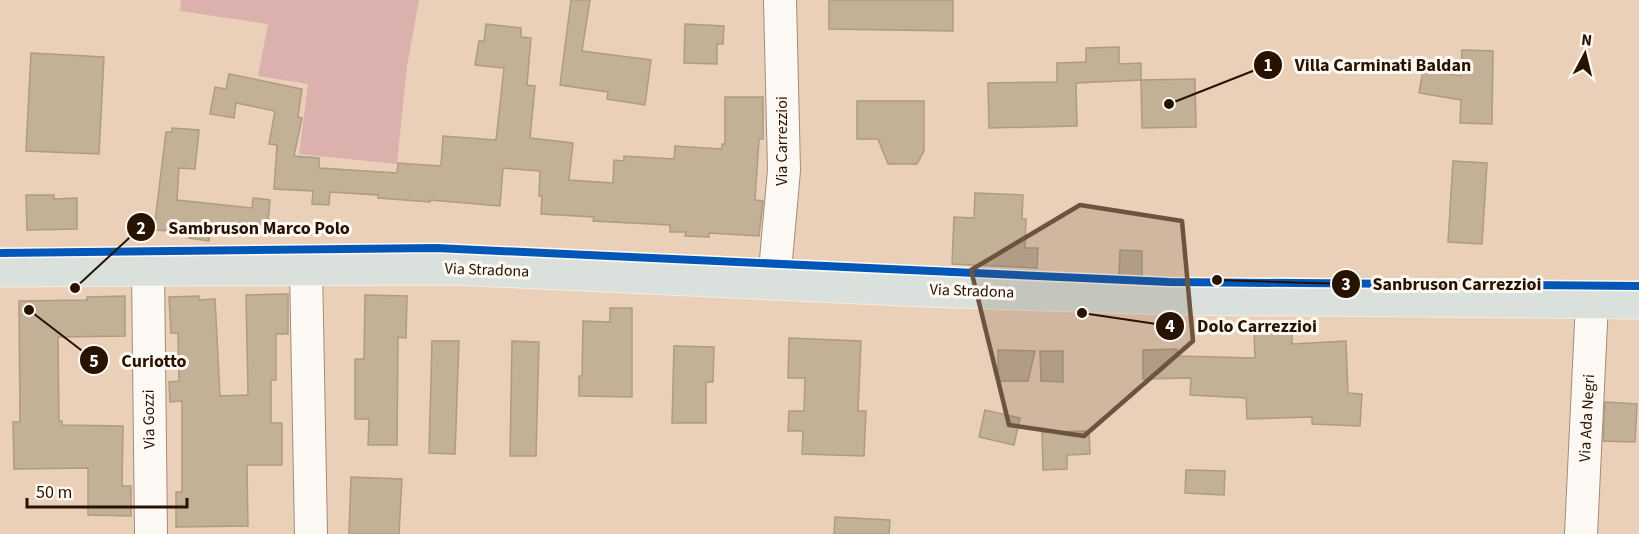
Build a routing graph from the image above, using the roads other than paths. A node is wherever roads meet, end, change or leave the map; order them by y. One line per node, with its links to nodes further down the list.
1 (780, 0): 5 (street, Via Carrezzioi)
2 (306, 267): 3 (main road, Via Stradona); 5 (main road, Via Stradona); 9 (street)
3 (148, 268): 4 (main road, Via Stradona); 8 (street, Via Gozzi)
4 (0, 270)
5 (774, 282): 6 (main road, Via Stradona)
6 (1592, 302): 7 (main road, Via Stradona); 10 (street, Via Ada Negri)
7 (1639, 302)
8 (151, 534)
9 (310, 534)
10 (1581, 534)

